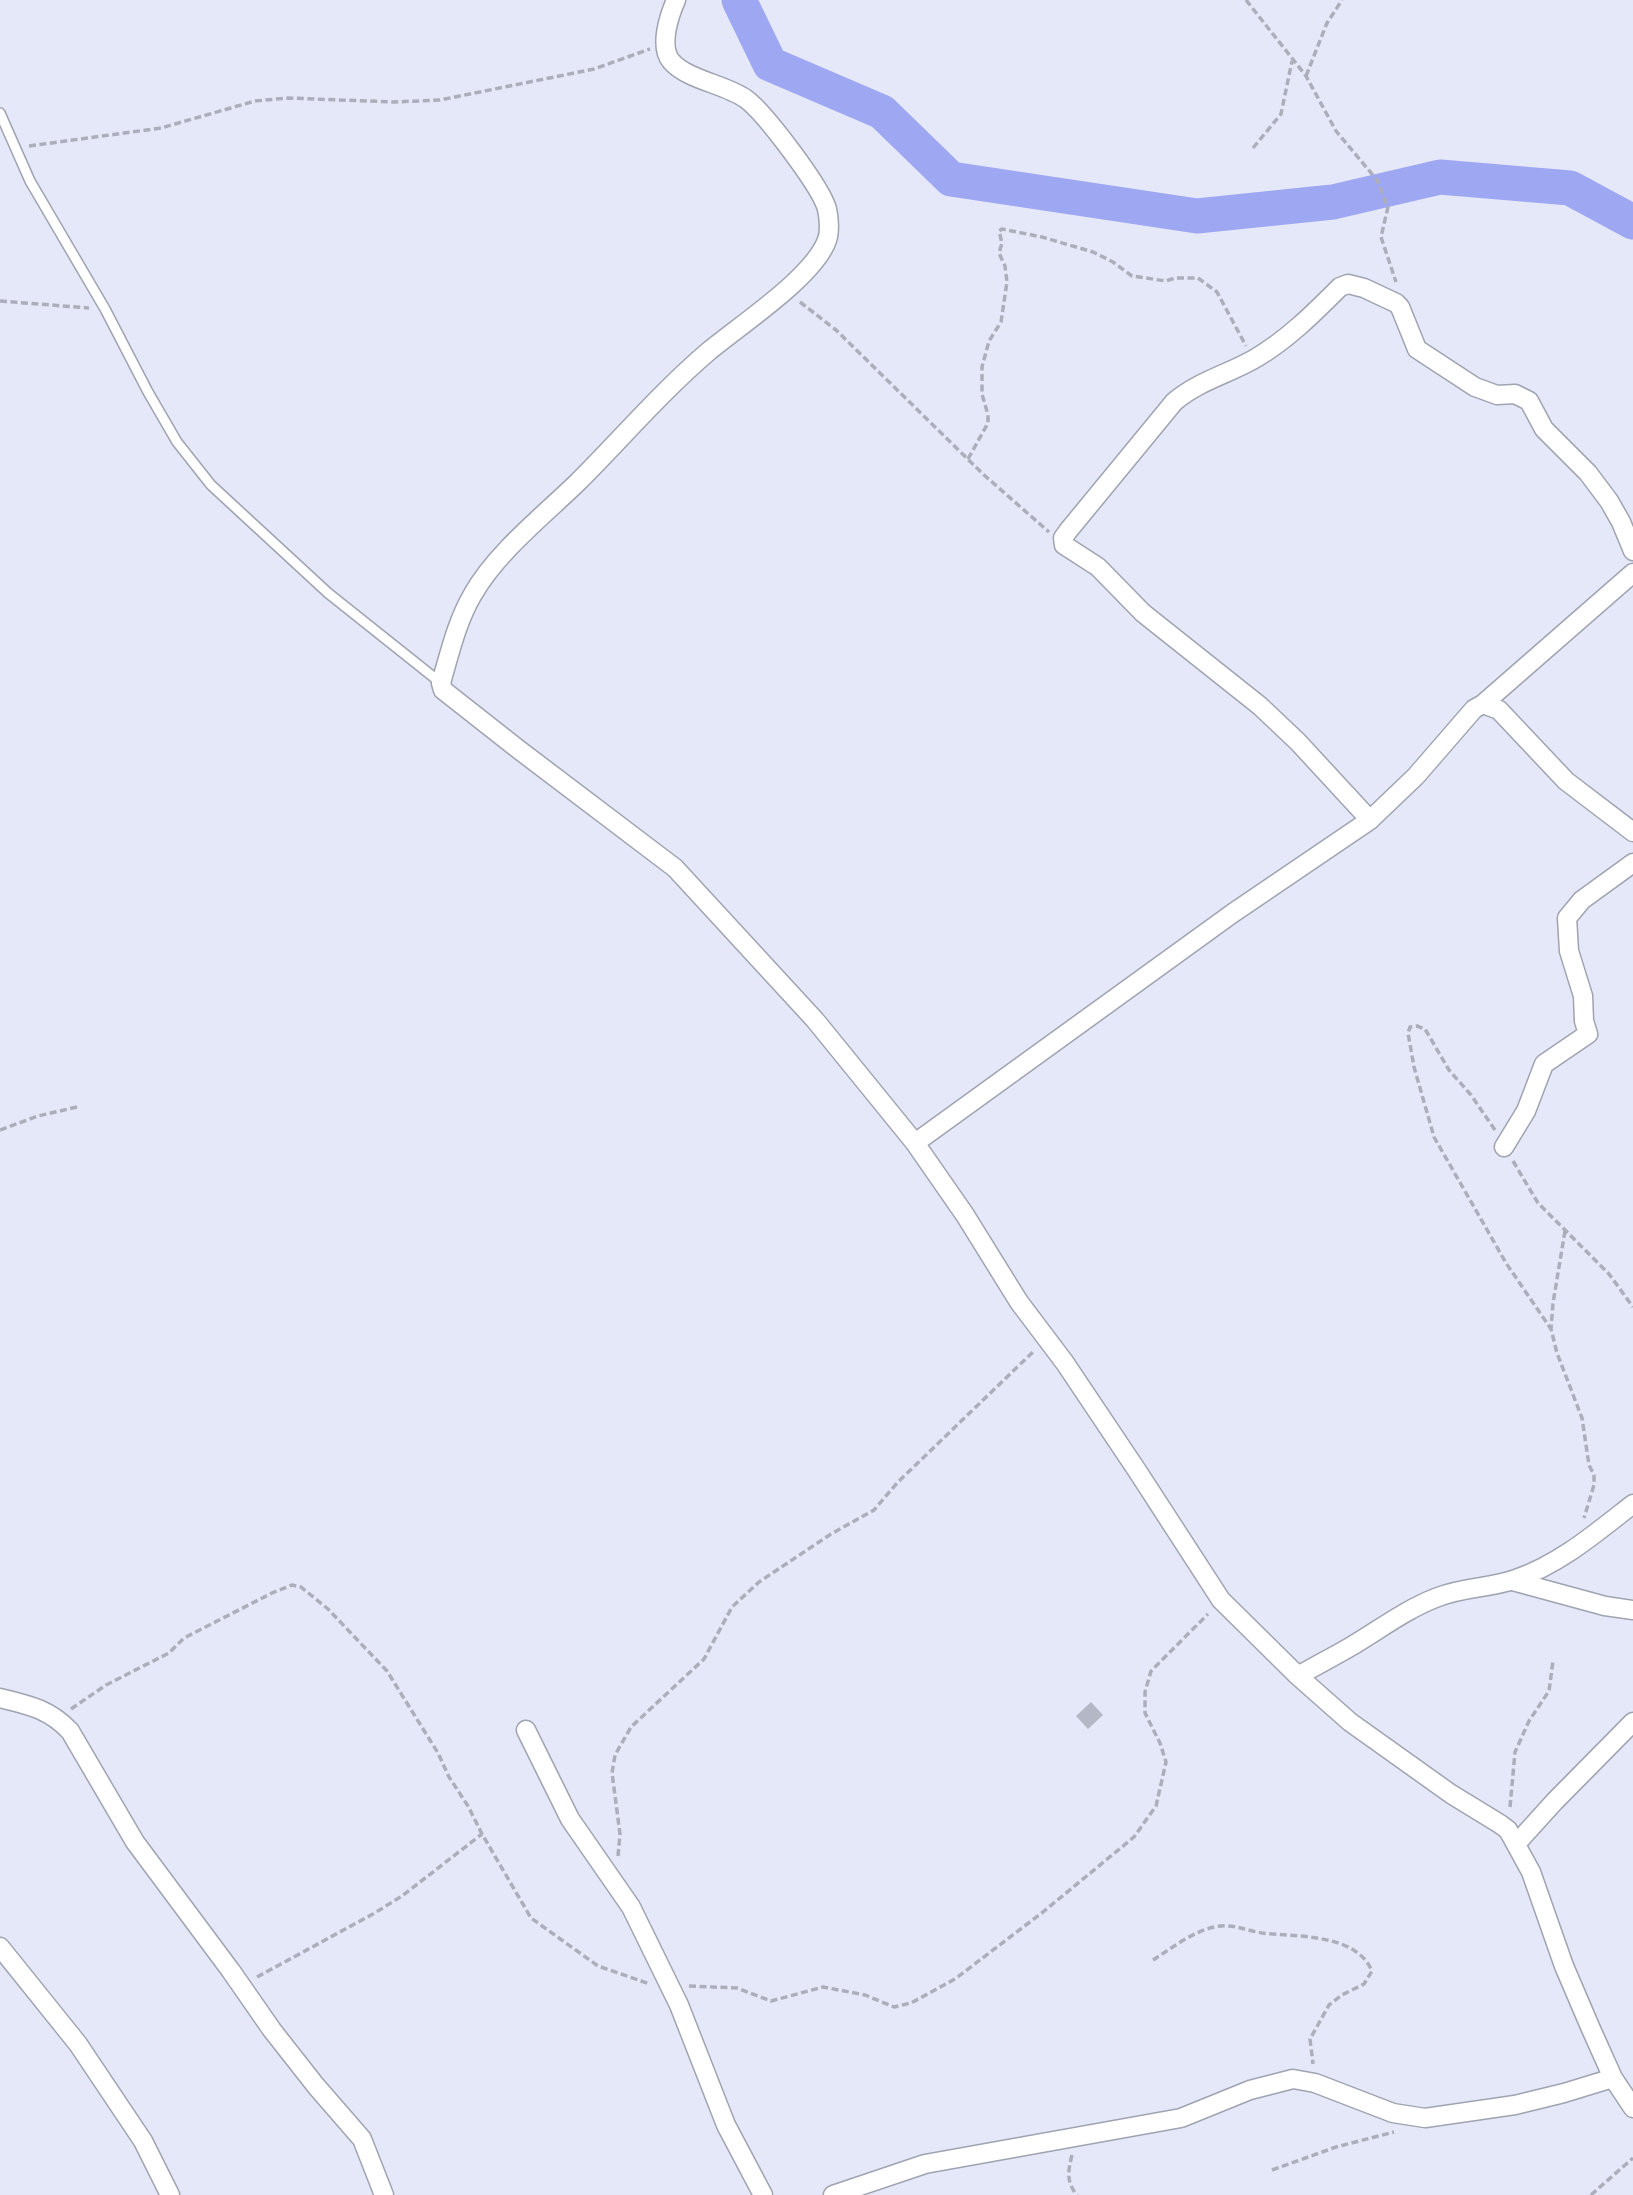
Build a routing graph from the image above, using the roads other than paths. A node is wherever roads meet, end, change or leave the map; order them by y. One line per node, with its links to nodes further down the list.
1 (674, 1): 5 (street)
2 (0, 113): 5 (lane)
3 (1633, 551): 7 (street)
4 (1633, 573): 6 (street)
5 (441, 683): 10 (street)
6 (1483, 704): 7 (street); 8 (street)
7 (1370, 820): 10 (street)
8 (1633, 832)
9 (1633, 863): 11 (street)
10 (915, 1143): 15 (street)
11 (1504, 1147)
12 (1633, 1504): 13 (street)
13 (1513, 1581): 14 (street); 15 (street)
14 (1633, 1610)
15 (1298, 1676): 19 (street)
16 (0, 1698): 24 (street)
17 (1633, 1722): 19 (street)
18 (526, 1730): 25 (street)
19 (1512, 1837): 21 (street)
20 (0, 1947): 23 (street)
21 (1613, 2078): 22 (street); 26 (street)
22 (1633, 2108)
23 (170, 2195)
24 (384, 2195)
25 (763, 2195)
26 (833, 2195)

